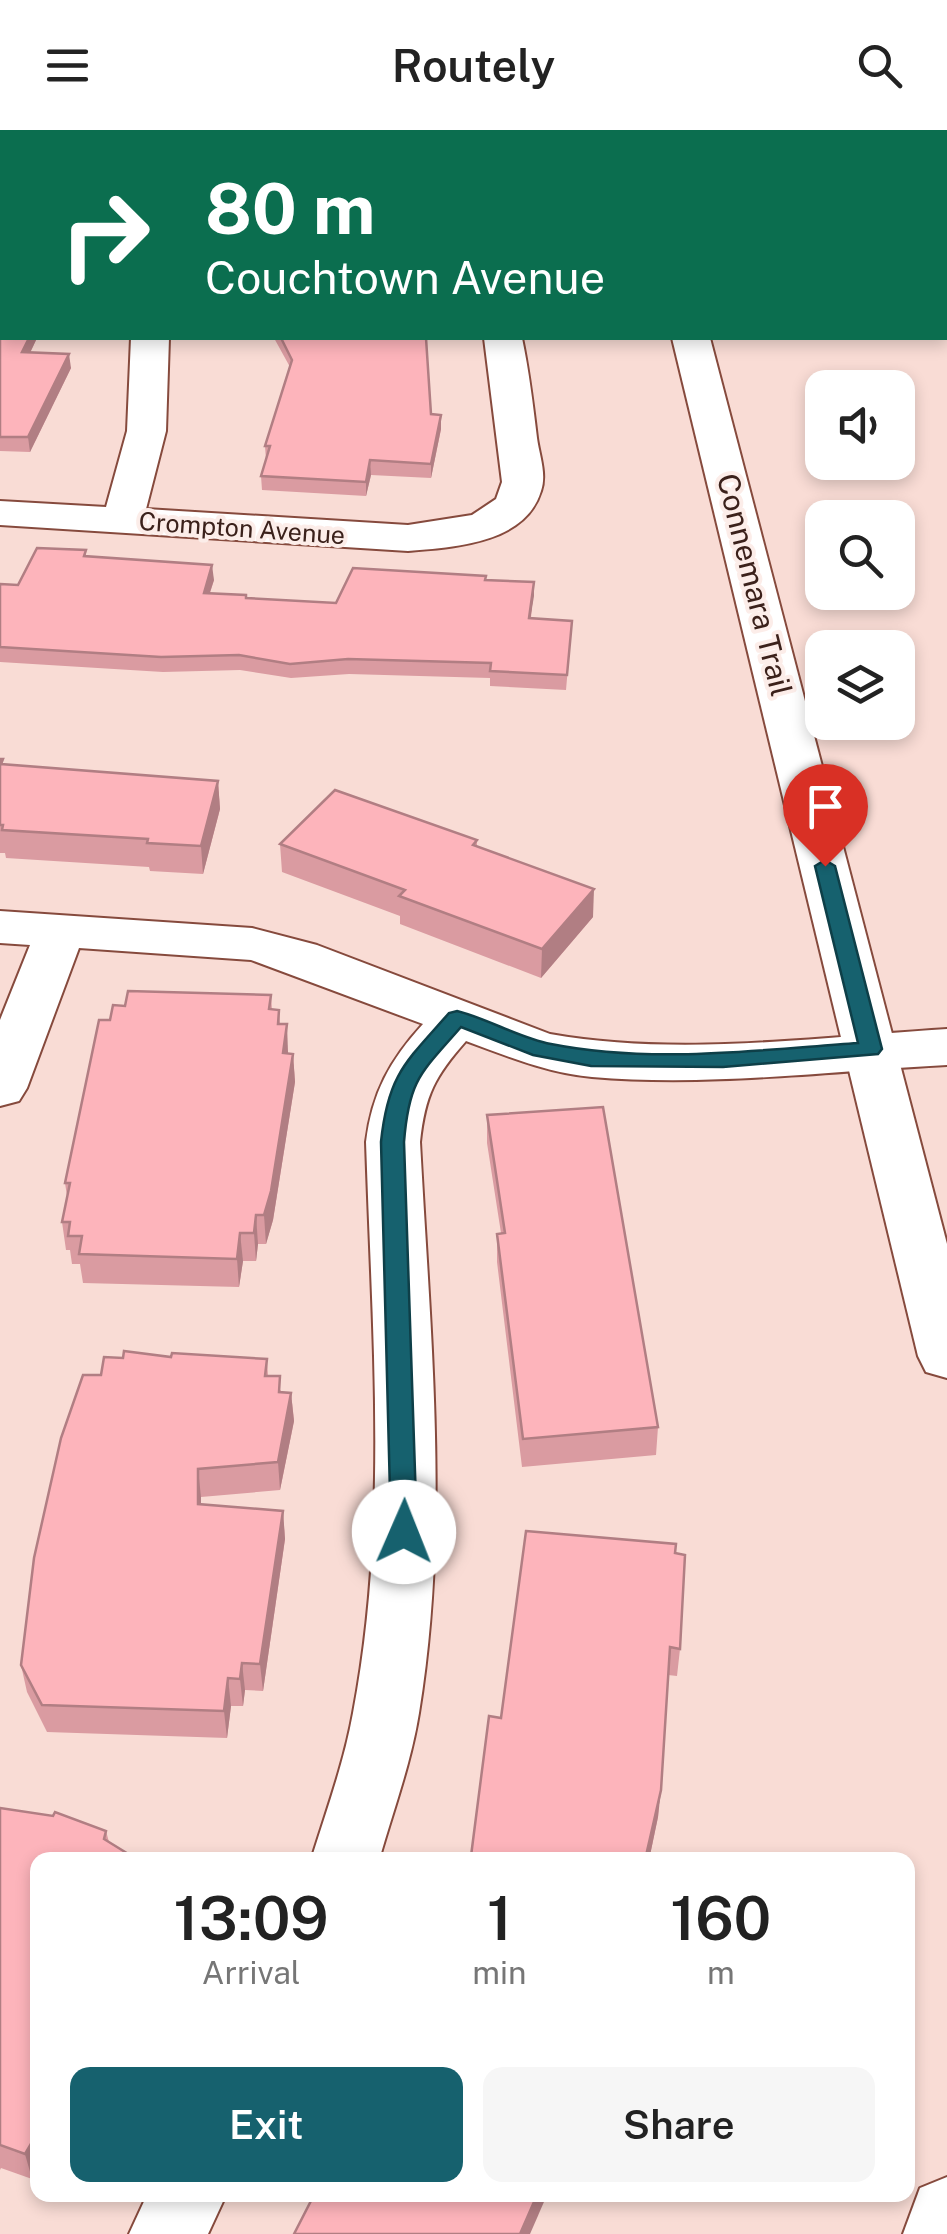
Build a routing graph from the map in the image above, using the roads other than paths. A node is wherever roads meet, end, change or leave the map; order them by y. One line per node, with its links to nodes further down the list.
1 (150, 340): 5 (street)
2 (503, 340): 5 (street, Crompton Avenue)
3 (692, 340): 10 (street, Connemara Trail)
4 (0, 514): 5 (street, Crompton Avenue)
5 (121, 520)
6 (0, 927): 7 (street)
7 (60, 931): 8 (street); 11 (street)
8 (457, 1018): 10 (street); 13 (street)
9 (947, 1047): 10 (street)
10 (871, 1049): 12 (street, Connemara Trail)
11 (0, 1088)
12 (947, 1356)
13 (347, 1852)
14 (184, 2202): 16 (street)
15 (947, 2214): 17 (street)
16 (167, 2234)
17 (941, 2234)

